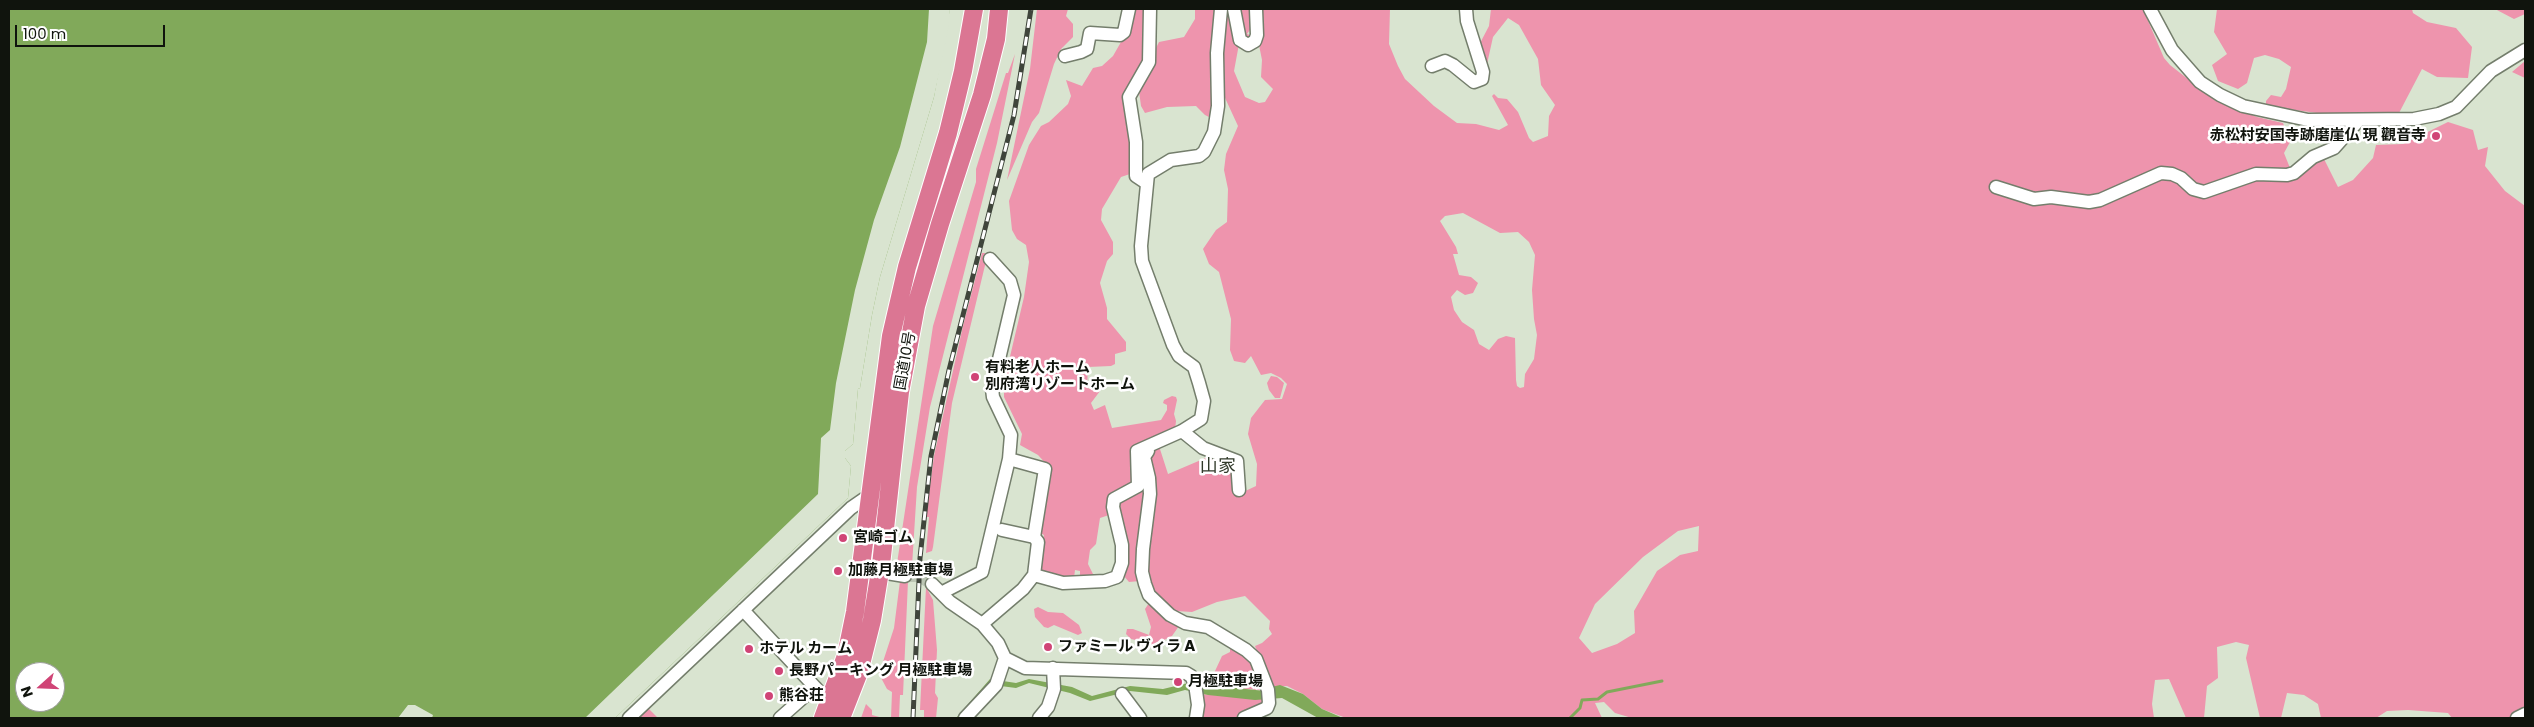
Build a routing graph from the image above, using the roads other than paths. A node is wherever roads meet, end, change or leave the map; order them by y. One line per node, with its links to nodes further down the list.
1 (974, 9): 21 (highway, 国道10号)
2 (999, 9): 25 (highway, 国道10号)
3 (1130, 9): 11 (street)
4 (1150, 9): 14 (street)
5 (1221, 9): 14 (street)
6 (1234, 9): 7 (street)
7 (1256, 9)
8 (1466, 9): 12 (street)
9 (2150, 9): 13 (street)
10 (2525, 50): 13 (street)
11 (1065, 56)
12 (1432, 66)
13 (2359, 120): 15 (street)
14 (1145, 182): 17 (street)
15 (1996, 187)
16 (990, 259): 19 (street)
17 (1182, 431): 18 (street); 20 (street)
18 (1154, 444): 26 (street); 42 (street)
19 (1009, 459): 23 (street); 29 (street)
20 (1239, 490)
21 (871, 498): 24 (highway, 国道10号); 28 (street)
22 (1002, 530): 23 (street)
23 (1034, 537): 26 (street)
24 (862, 569): 25 (street); 35 (highway, 国道10号)
25 (880, 572): 27 (street); 35 (highway, 国道10号)
26 (1034, 575): 29 (street)
27 (905, 576)
28 (742, 610): 32 (street); 36 (street)
29 (982, 624): 30 (street)
30 (1005, 658): 31 (street); 38 (street)
31 (1054, 668): 39 (street); 41 (street)
32 (815, 687): 35 (street); 37 (street)
33 (1122, 694): 40 (street)
34 (2525, 714): 43 (street)
35 (836, 715)
36 (628, 718)
37 (780, 718)
38 (965, 718)
39 (1039, 718)
40 (1140, 718)
41 (1196, 718)
42 (1244, 718)
43 (2517, 718)

